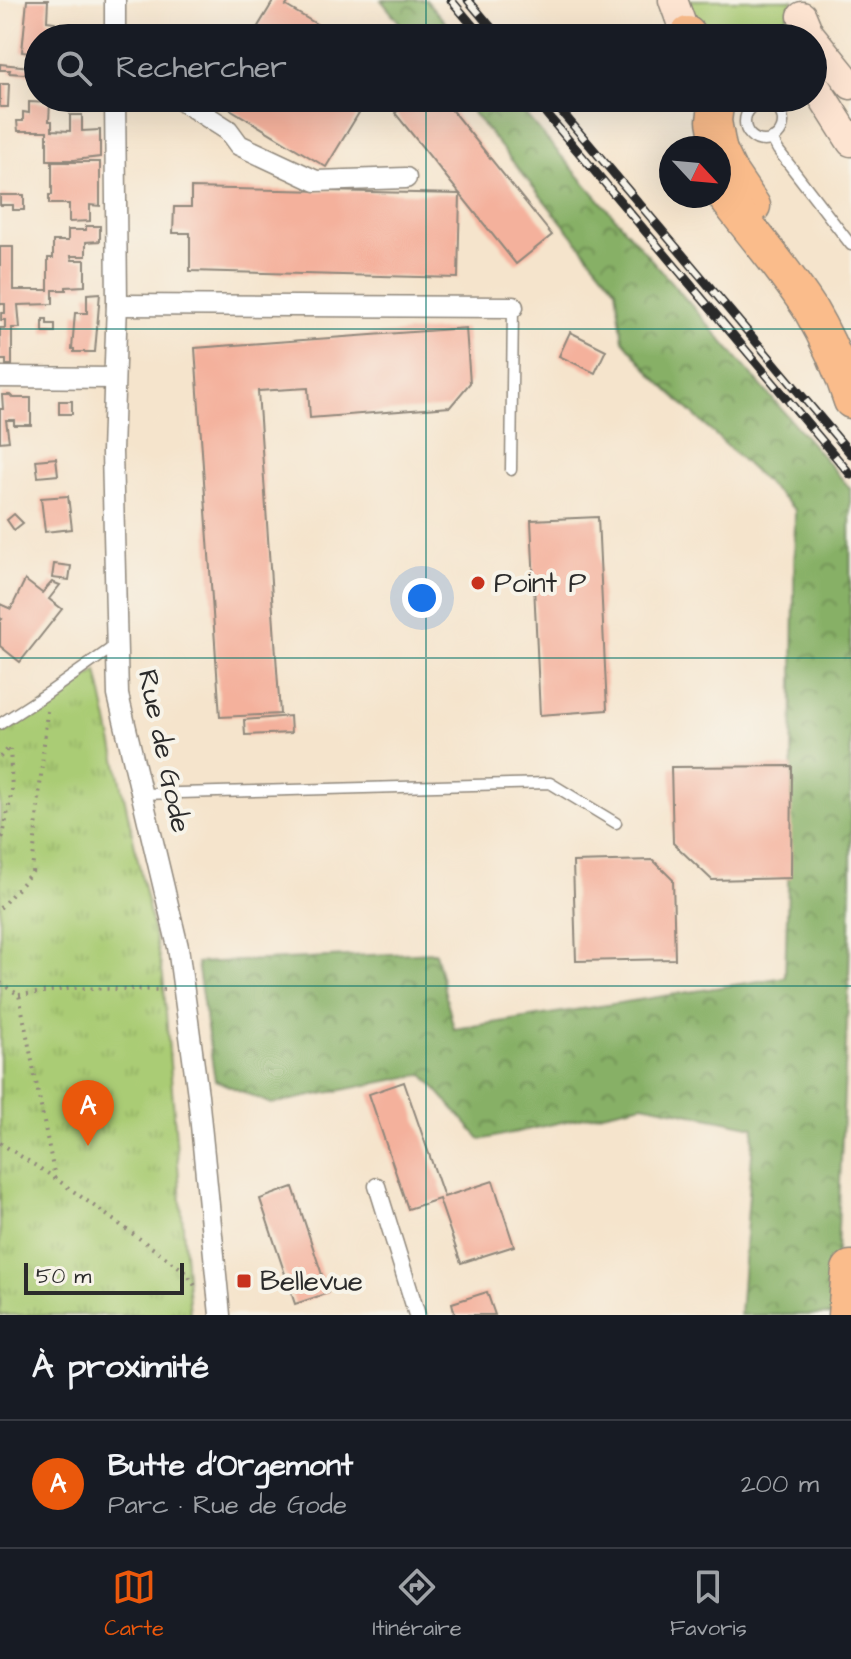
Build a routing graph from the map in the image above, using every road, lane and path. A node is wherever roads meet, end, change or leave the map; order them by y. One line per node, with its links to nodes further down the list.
1 (115, 0): 3 (street)
2 (673, 0): 4 (main road)
3 (115, 24)
4 (682, 24)
5 (827, 55): 6 (main road)
6 (851, 85)
7 (827, 104): 15 (main road)
8 (115, 112): 20 (street, Rue de Gode)
9 (200, 112): 17 (street)
10 (697, 112): 12 (highway)
11 (715, 112): 13 (highway)
12 (699, 136)
13 (717, 136)
14 (772, 139): 19 (lane)
15 (851, 142)
16 (731, 174): 22 (highway)
17 (406, 178)
18 (731, 204): 22 (highway)
19 (851, 245)
20 (117, 305): 21 (street); 24 (street, Rue de Gode)
21 (513, 307): 26 (lane)
22 (842, 346): 25 (highway)
23 (0, 377): 24 (street)
24 (114, 378): 27 (street, Rue de Gode)
25 (851, 401)
26 (511, 470)
27 (116, 645): 28 (lane); 31 (street, Rue de Gode)
28 (48, 693): 29 (lane); 34 (path)
29 (0, 724)
30 (0, 757): 33 (path)
31 (141, 794): 32 (lane); 36 (street, Rue de Gode)
32 (616, 823)
33 (0, 839)
34 (0, 908)
35 (0, 983): 37 (path)
36 (185, 990): 37 (path); 43 (street, Rue de Gode)
37 (19, 995): 39 (path)
38 (0, 1143): 39 (path)
39 (55, 1178): 42 (path)
40 (377, 1186): 44 (street)
41 (851, 1270): 45 (highway)
42 (200, 1294)
43 (220, 1315)
44 (417, 1315)
45 (847, 1315)

